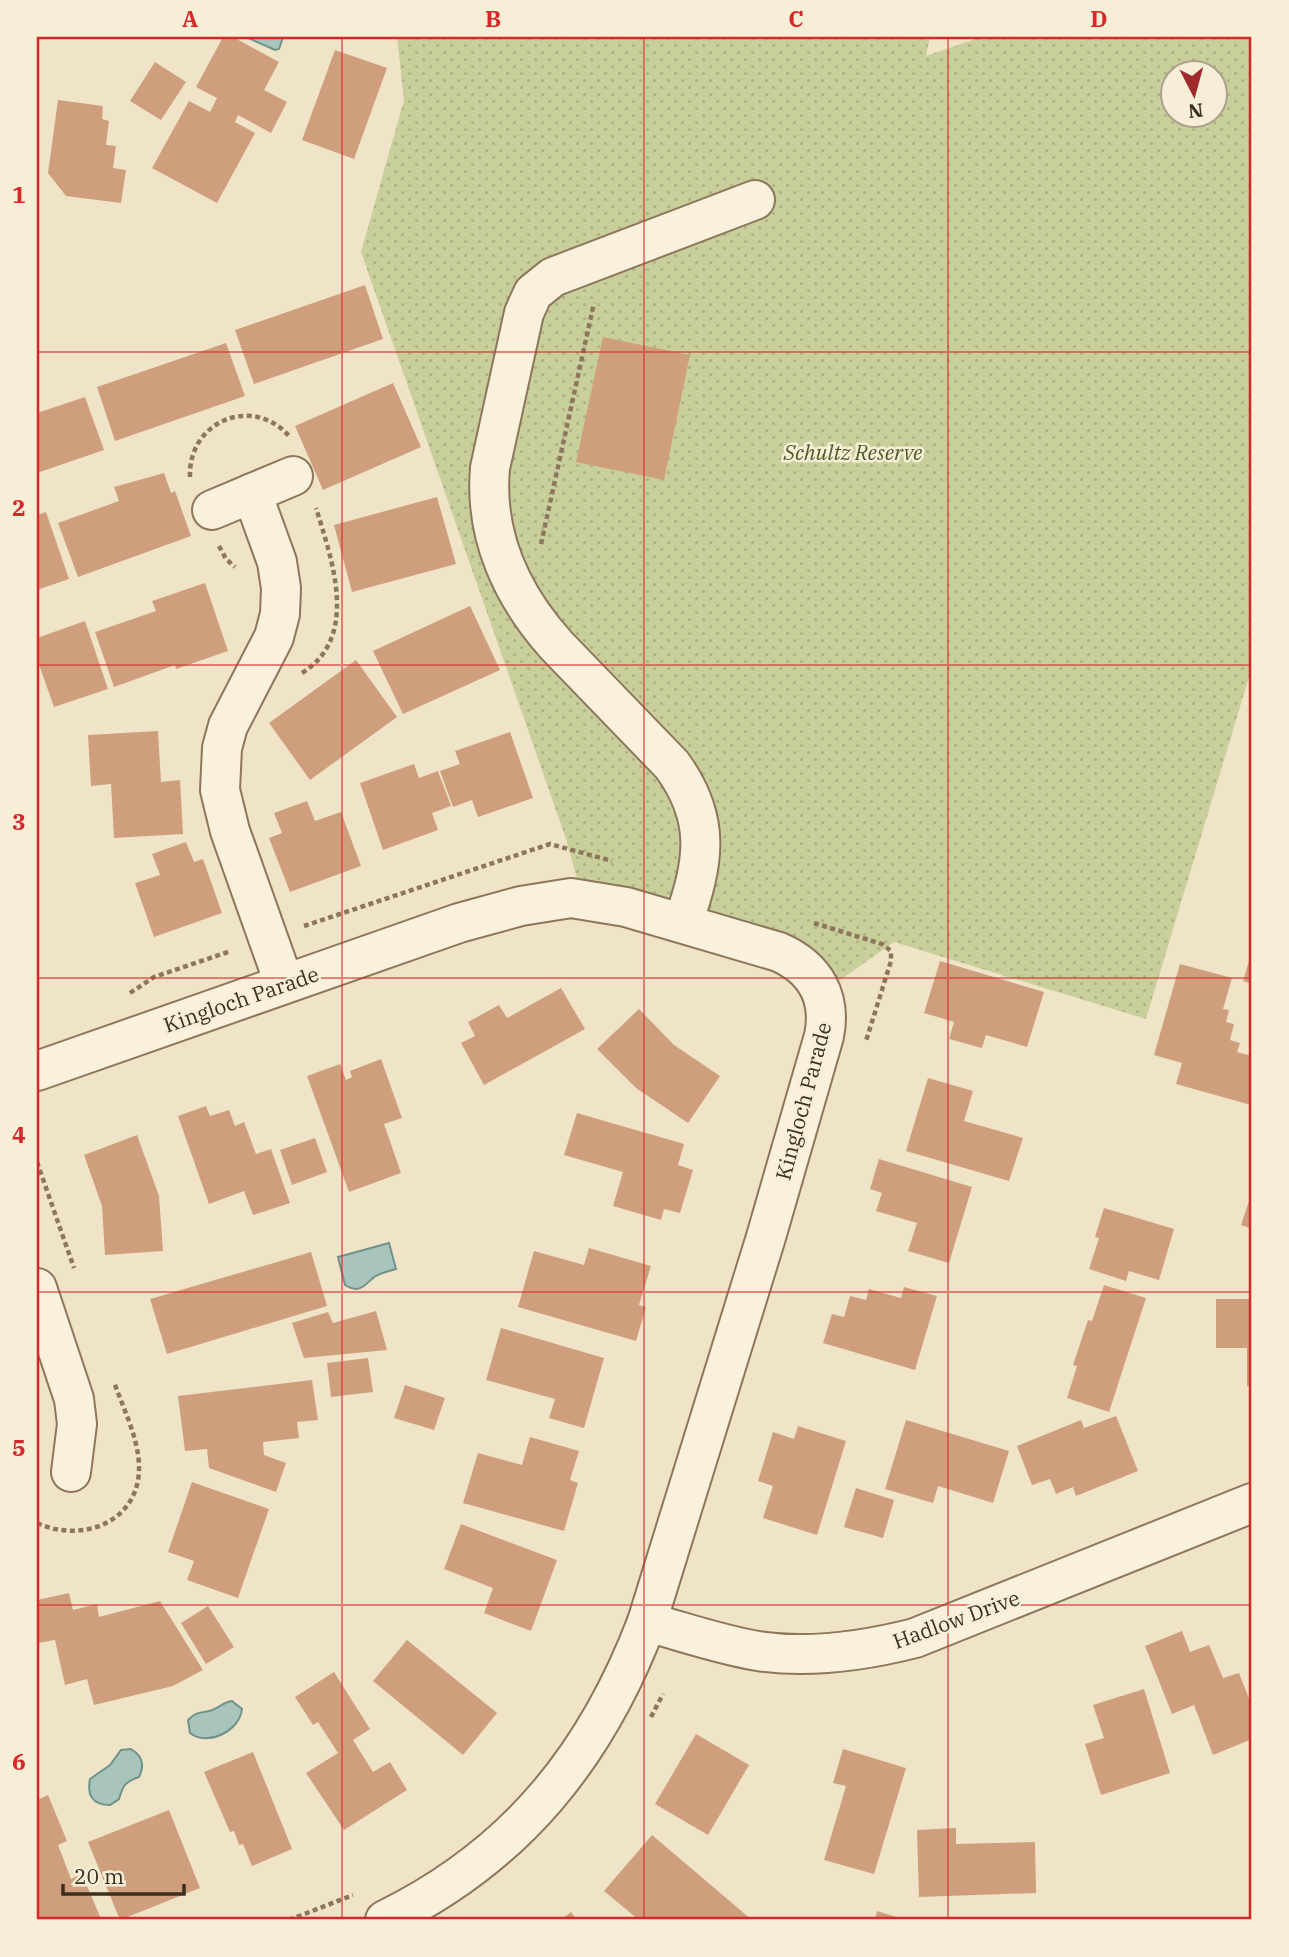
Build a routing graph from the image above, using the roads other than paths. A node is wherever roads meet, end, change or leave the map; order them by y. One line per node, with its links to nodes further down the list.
1 (755, 200): 5 (street)
2 (293, 475): 3 (street)
3 (253, 493): 4 (street); 6 (street)
4 (212, 510)
5 (683, 923): 6 (street, Kingloch Parade); 11 (street, Kingloch Parade)
6 (284, 984): 7 (street, Kingloch Parade)
7 (37, 1071)
8 (37, 1288): 9 (street)
9 (71, 1472)
10 (1252, 1503): 11 (street, Hadlow Drive)
11 (647, 1622): 12 (street, Kingloch Parade)
12 (385, 1920)

